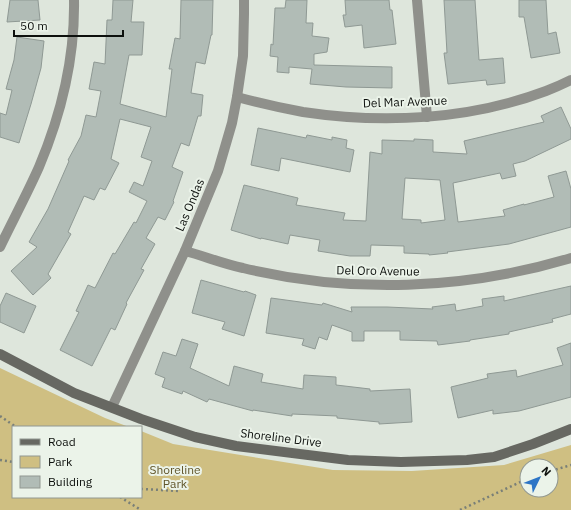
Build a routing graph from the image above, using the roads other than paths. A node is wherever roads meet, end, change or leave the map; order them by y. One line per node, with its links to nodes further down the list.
1 (74, 0): 7 (street)
2 (244, 0): 5 (street, Las Ondas)
3 (417, 0): 6 (street)
4 (571, 80): 6 (street, Del Mar Avenue)
5 (237, 97): 6 (street, Del Mar Avenue); 8 (street, Las Ondas)
6 (427, 117)
7 (0, 247)
8 (185, 250): 9 (street, Del Oro Avenue); 11 (street, Las Ondas)
9 (571, 258)
10 (0, 354): 11 (main road, Shoreline Drive)
11 (112, 407): 12 (main road, Shoreline Drive)
12 (571, 429)

